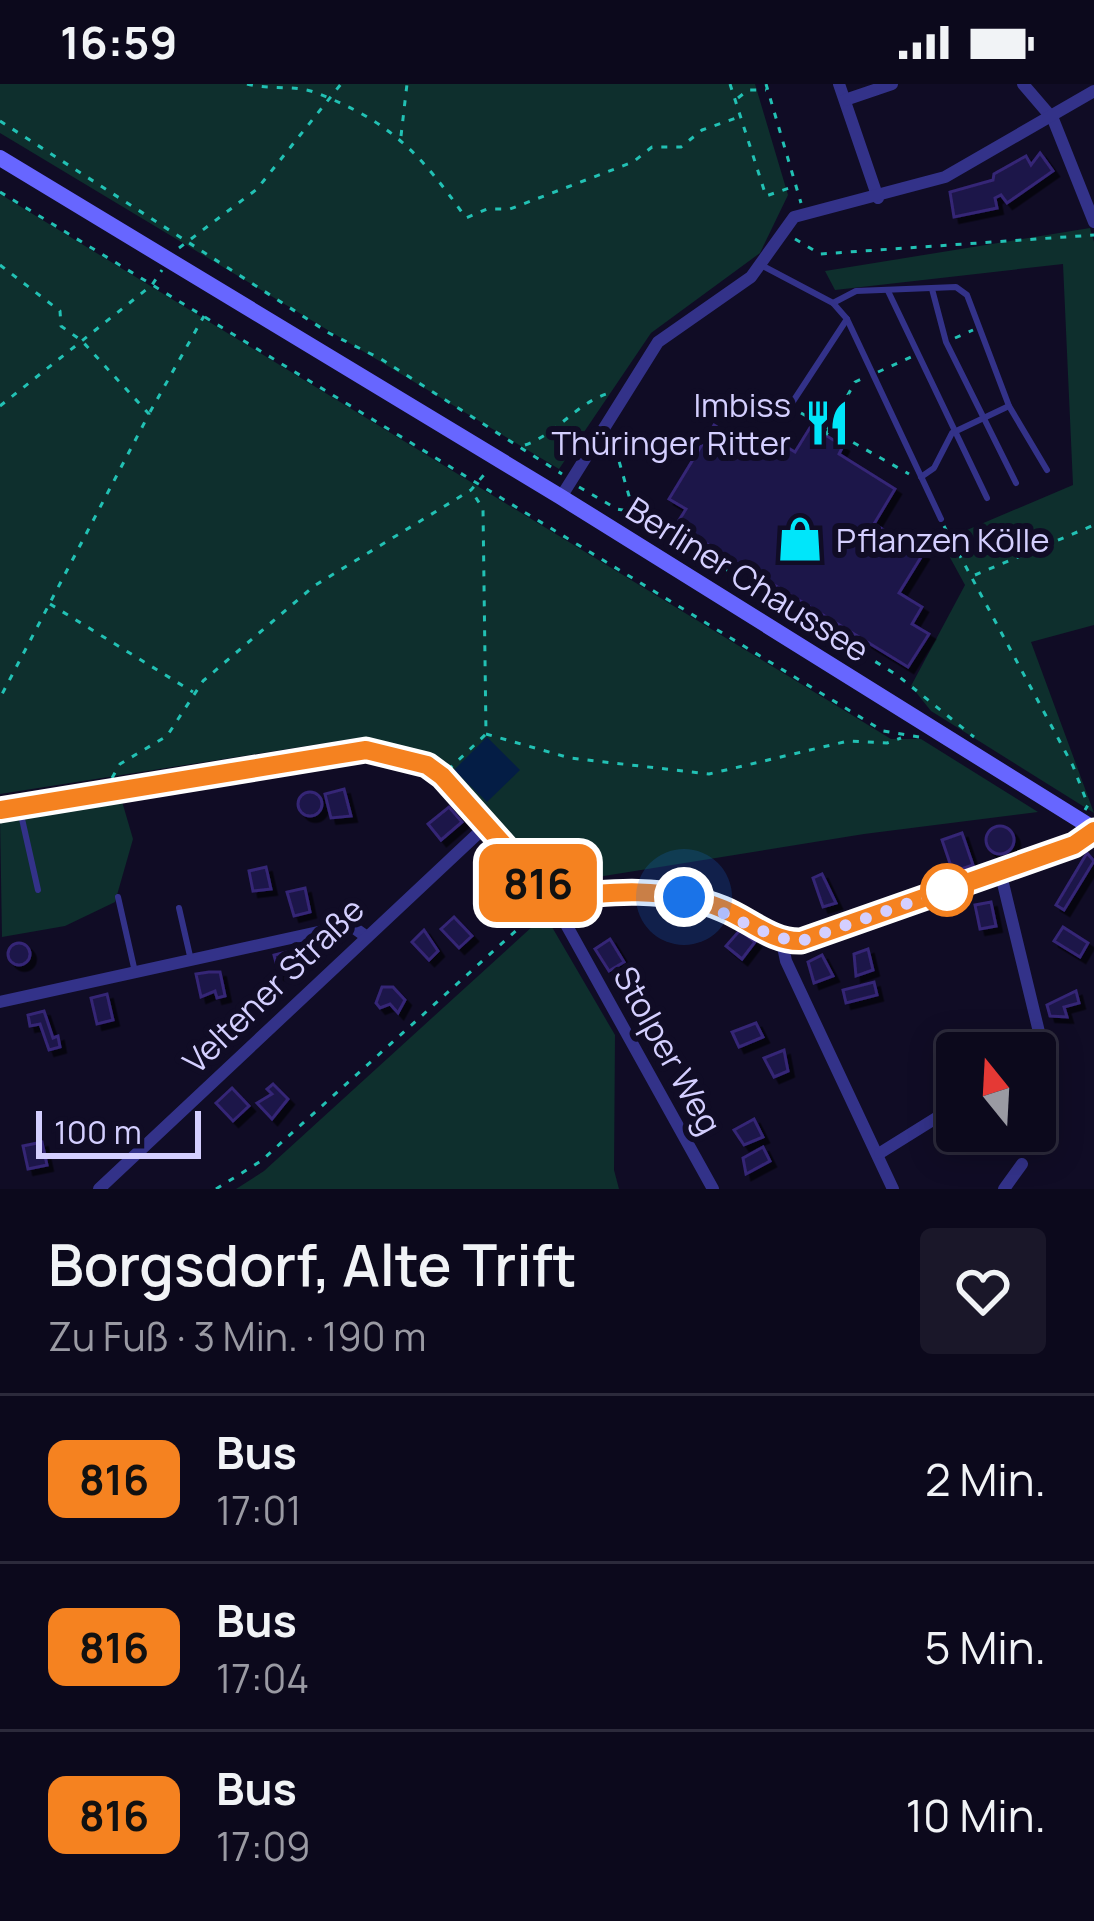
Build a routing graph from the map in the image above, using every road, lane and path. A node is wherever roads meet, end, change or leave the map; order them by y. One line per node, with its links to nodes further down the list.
1 (248, 84): 11 (path)
2 (341, 84): 11 (path)
3 (407, 84): 16 (path)
4 (730, 84): 10 (path)
5 (839, 84): 12 (street)
6 (892, 84): 12 (street)
7 (1023, 84): 14 (street)
8 (766, 87): 10 (path); 19 (path)
9 (1092, 94): 14 (street)
10 (737, 98): 13 (path)
11 (328, 100): 16 (path); 26 (path)
12 (845, 100): 21 (street)
13 (742, 116): 16 (path); 19 (path)
14 (1053, 119): 18 (street); 21 (street)
15 (0, 121): 26 (path)
16 (400, 138)
17 (0, 158): 27 (main road, Berliner Chaussee)
18 (1088, 180): 23 (street)
19 (796, 186): 22 (path)
20 (0, 191): 30 (path)
21 (878, 198): 22 (street)
22 (804, 211): 24 (street)
23 (1094, 222)
24 (784, 229): 25 (path); 29 (street)
25 (1094, 235)
26 (186, 241): 27 (path); 52 (path)
27 (168, 260): 30 (path); 53 (main road, Berliner Chaussee)
28 (0, 265): 37 (path)
29 (761, 265): 33 (lane); 41 (street)
30 (152, 285): 34 (path); 37 (path)
31 (932, 289): 32 (lane); 36 (lane); 38 (lane)
32 (887, 291): 33 (lane); 39 (lane)
33 (833, 303): 35 (lane)
34 (204, 316): 46 (path); 58 (path)
35 (847, 319): 40 (lane); 43 (lane)
36 (976, 328): 38 (path); 44 (lane)
37 (82, 341): 42 (path); 46 (path)
38 (946, 341): 47 (lane)
39 (917, 354): 40 (path); 50 (lane)
40 (872, 374): 49 (path); 55 (lane)
41 (626, 391): 48 (street); 52 (path)
42 (0, 406)
43 (790, 406)
44 (1009, 406): 47 (lane); 54 (lane)
45 (801, 413): 49 (path)
46 (149, 414): 67 (path)
47 (981, 419): 50 (lane); 57 (lane)
48 (604, 428): 56 (street); 63 (path)
49 (830, 429): 51 (path); 55 (path)
50 (952, 433): 55 (lane); 62 (lane)
51 (826, 436)
52 (521, 446): 56 (path)
53 (495, 459): 58 (path); 60 (main road, Berliner Chaussee)
54 (1046, 470)
55 (922, 479): 64 (lane)
56 (571, 480): 60 (street)
57 (1016, 483)
58 (479, 484): 59 (path); 72 (path)
59 (471, 490): 68 (path); 71 (path)
60 (561, 497): 70 (main road, Berliner Chaussee)
61 (591, 497): 63 (path)
62 (987, 498)
63 (633, 512): 73 (path)
64 (940, 519): 66 (path)
65 (1094, 525): 66 (path)
66 (973, 575): 77 (path)
67 (50, 604): 68 (path); 69 (path)
68 (195, 693): 75 (path)
69 (0, 698)
70 (926, 730): 72 (path); 72 (path); 83 (main road, Berliner Chaussee)
71 (486, 734): 72 (path); 74 (path)
72 (901, 738)
73 (976, 739)
74 (442, 776): 75 (street); 82 (street)
75 (105, 790): 78 (street)
76 (1069, 802): 80 (path)
77 (1091, 804): 80 (path)
78 (19, 806): 79 (street); 85 (lane)
79 (0, 810)
80 (1084, 812): 81 (path)
81 (1094, 817)
82 (488, 824): 87 (street, Stolper Weg); 89 (street, Veltener Straße)
83 (1094, 830): 84 (street)
84 (1000, 872): 90 (street); 94 (street)
85 (38, 890)
86 (118, 897): 92 (lane)
87 (552, 899): 90 (street); 99 (path); 100 (street, Stolper Weg)
88 (179, 908): 91 (lane)
89 (364, 934): 91 (street); 98 (street, Veltener Straße)
90 (782, 942): 96 (street)
91 (191, 960): 92 (street)
92 (135, 972): 93 (street)
93 (0, 1002)
94 (1039, 1032)
95 (936, 1118): 96 (street)
96 (880, 1153): 101 (street)
97 (1022, 1164): 102 (street)
98 (99, 1189)
99 (216, 1189)
100 (713, 1189)
101 (893, 1189)
102 (1004, 1189)

